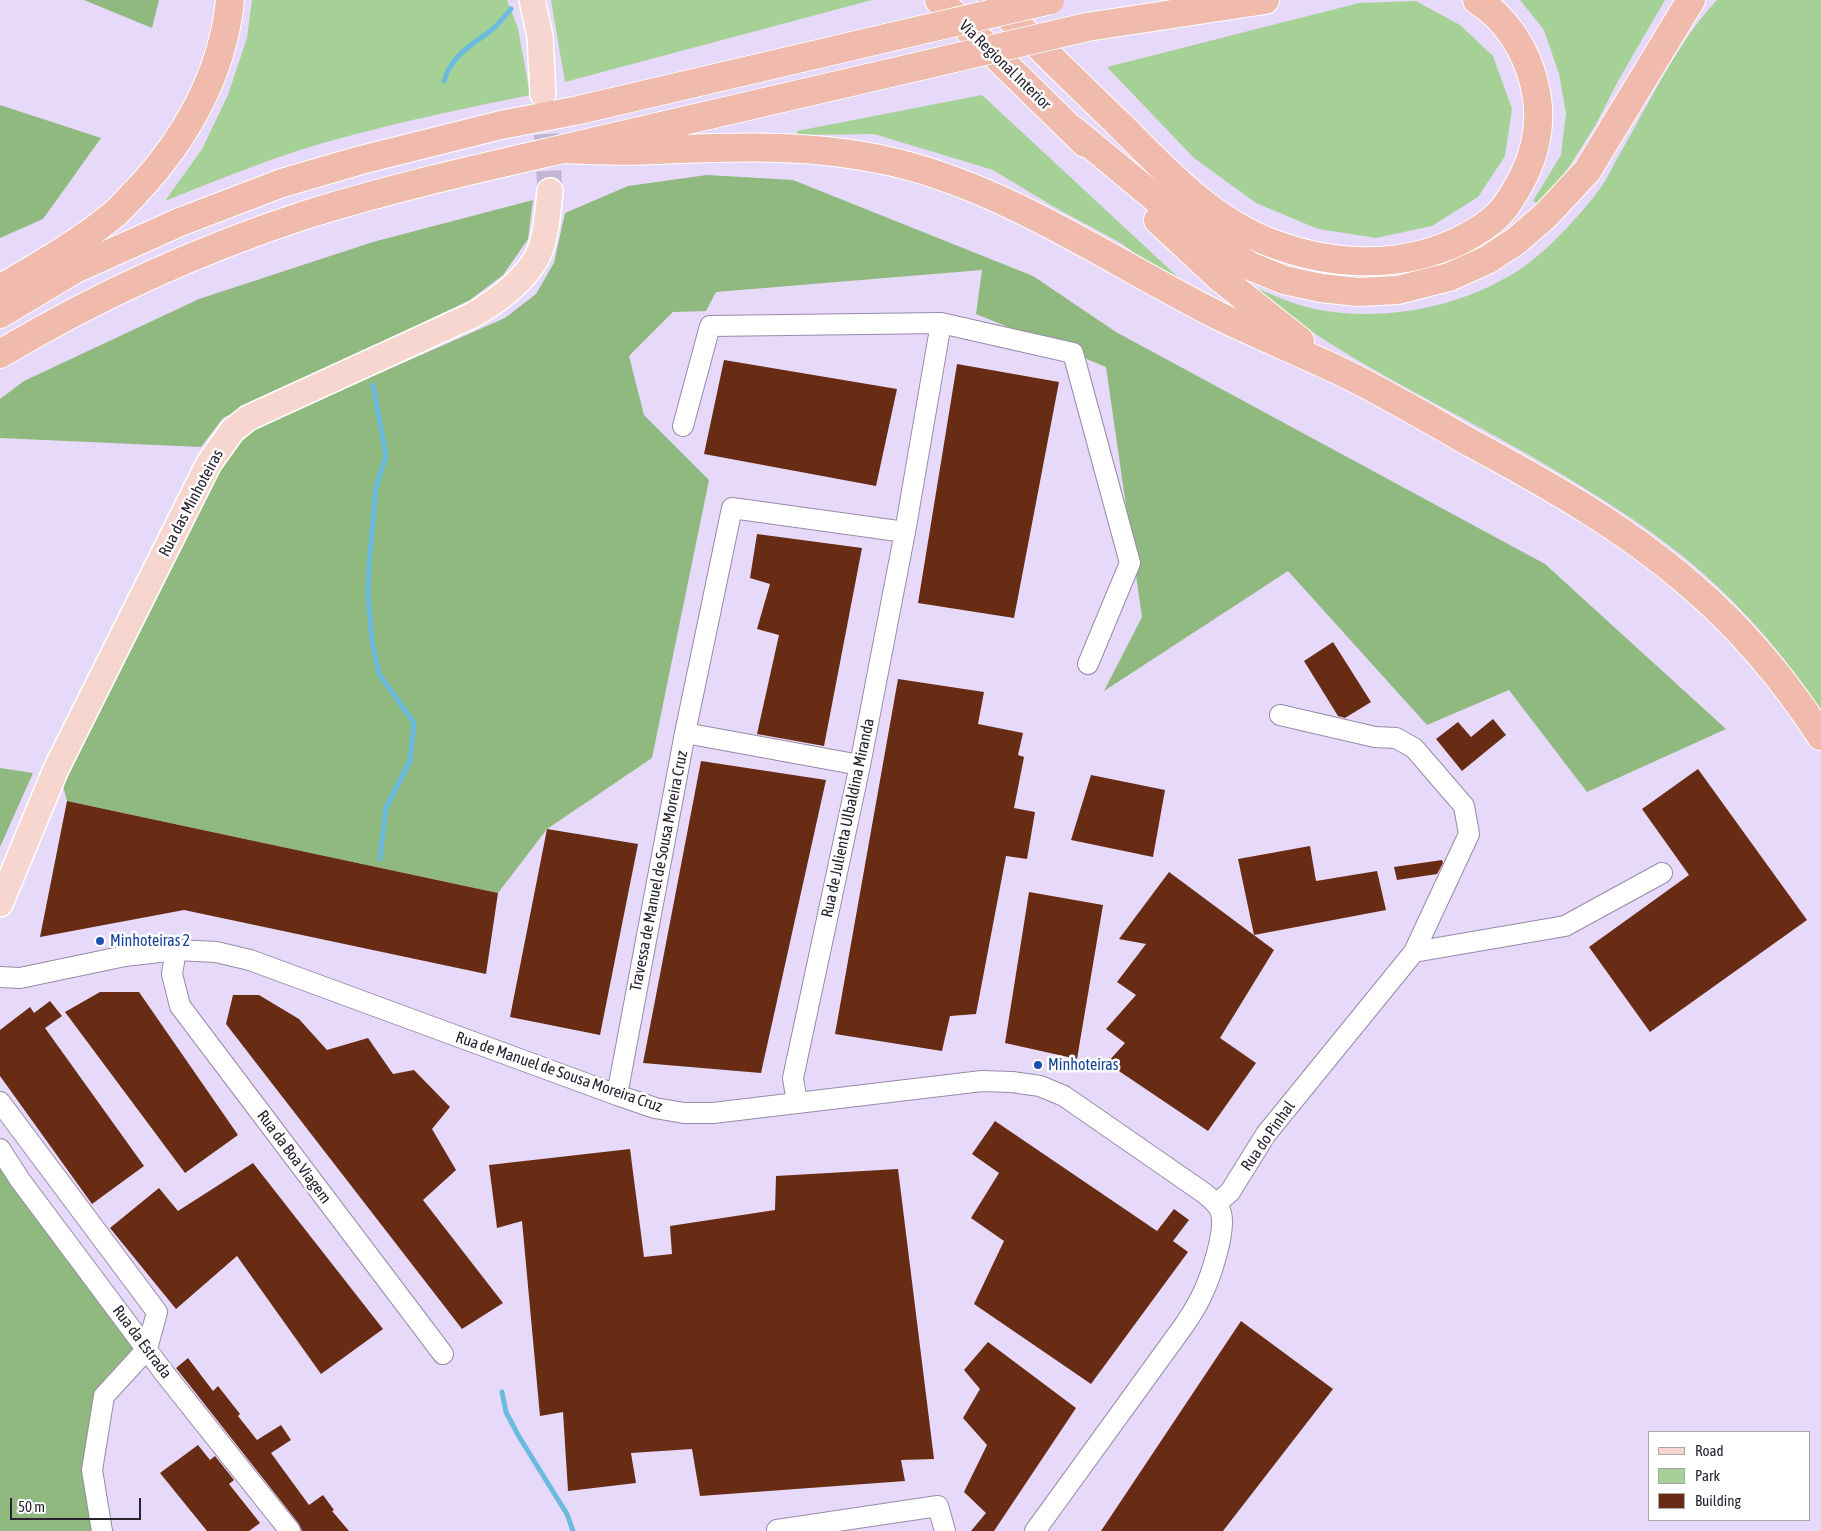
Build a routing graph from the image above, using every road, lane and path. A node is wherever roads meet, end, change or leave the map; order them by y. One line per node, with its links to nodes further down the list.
1 (230, 0): 15 (highway)
2 (532, 0): 11 (main road)
3 (939, 0): 12 (highway, Via Regional Interior)
4 (992, 0): 8 (highway)
5 (1050, 0): 16 (highway, bridge)
6 (1204, 0): 10 (highway)
7 (1265, 0): 10 (highway)
8 (1477, 0)
9 (1692, 0): 12 (highway)
10 (1087, 27): 13 (highway, bridge)
11 (544, 94)
12 (1072, 129): 19 (highway)
13 (562, 149): 18 (highway); 19 (highway)
14 (550, 192): 28 (main road, Rua das Minhoteiras)
15 (0, 289)
16 (0, 314)
17 (941, 323): 20 (street); 21 (street, Rua de Julienta Ulbaldina Miranda); 22 (street)
18 (0, 354)
19 (1348, 375): 25 (highway)
20 (683, 426)
21 (905, 532): 24 (street); 26 (street, Rua de Julienta Ulbaldina Miranda)
22 (1088, 664)
23 (1280, 715): 30 (street, Rua do Pinhal)
24 (685, 733): 26 (street, Travessa de Manuel de Sousa Moreira Cruz); 32 (street, Travessa de Manuel de Sousa Moreira Cruz)
25 (1821, 736)
26 (860, 765): 34 (street, Rua de Julienta Ulbaldina Miranda)
27 (1662, 873): 30 (street)
28 (0, 904)
29 (176, 950): 31 (street, Rua de Manuel de Sousa Moreira Cruz); 32 (street, Rua de Manuel de Sousa Moreira Cruz); 38 (street, Rua da Boa Viagem)
30 (1414, 952): 36 (street, Rua do Pinhal)
31 (0, 976)
32 (617, 1096): 34 (street, Rua de Manuel de Sousa Moreira Cruz)
33 (0, 1102): 37 (street)
34 (797, 1103): 36 (street, Rua de Manuel de Sousa Moreira Cruz)
35 (0, 1149): 37 (street, Rua da Estrada)
36 (1216, 1204): 43 (street)
37 (146, 1349): 40 (street); 41 (street, Rua da Estrada)
38 (443, 1354)
39 (777, 1530): 42 (street)
40 (102, 1531)
41 (290, 1531)
42 (945, 1531)
43 (1035, 1531)

